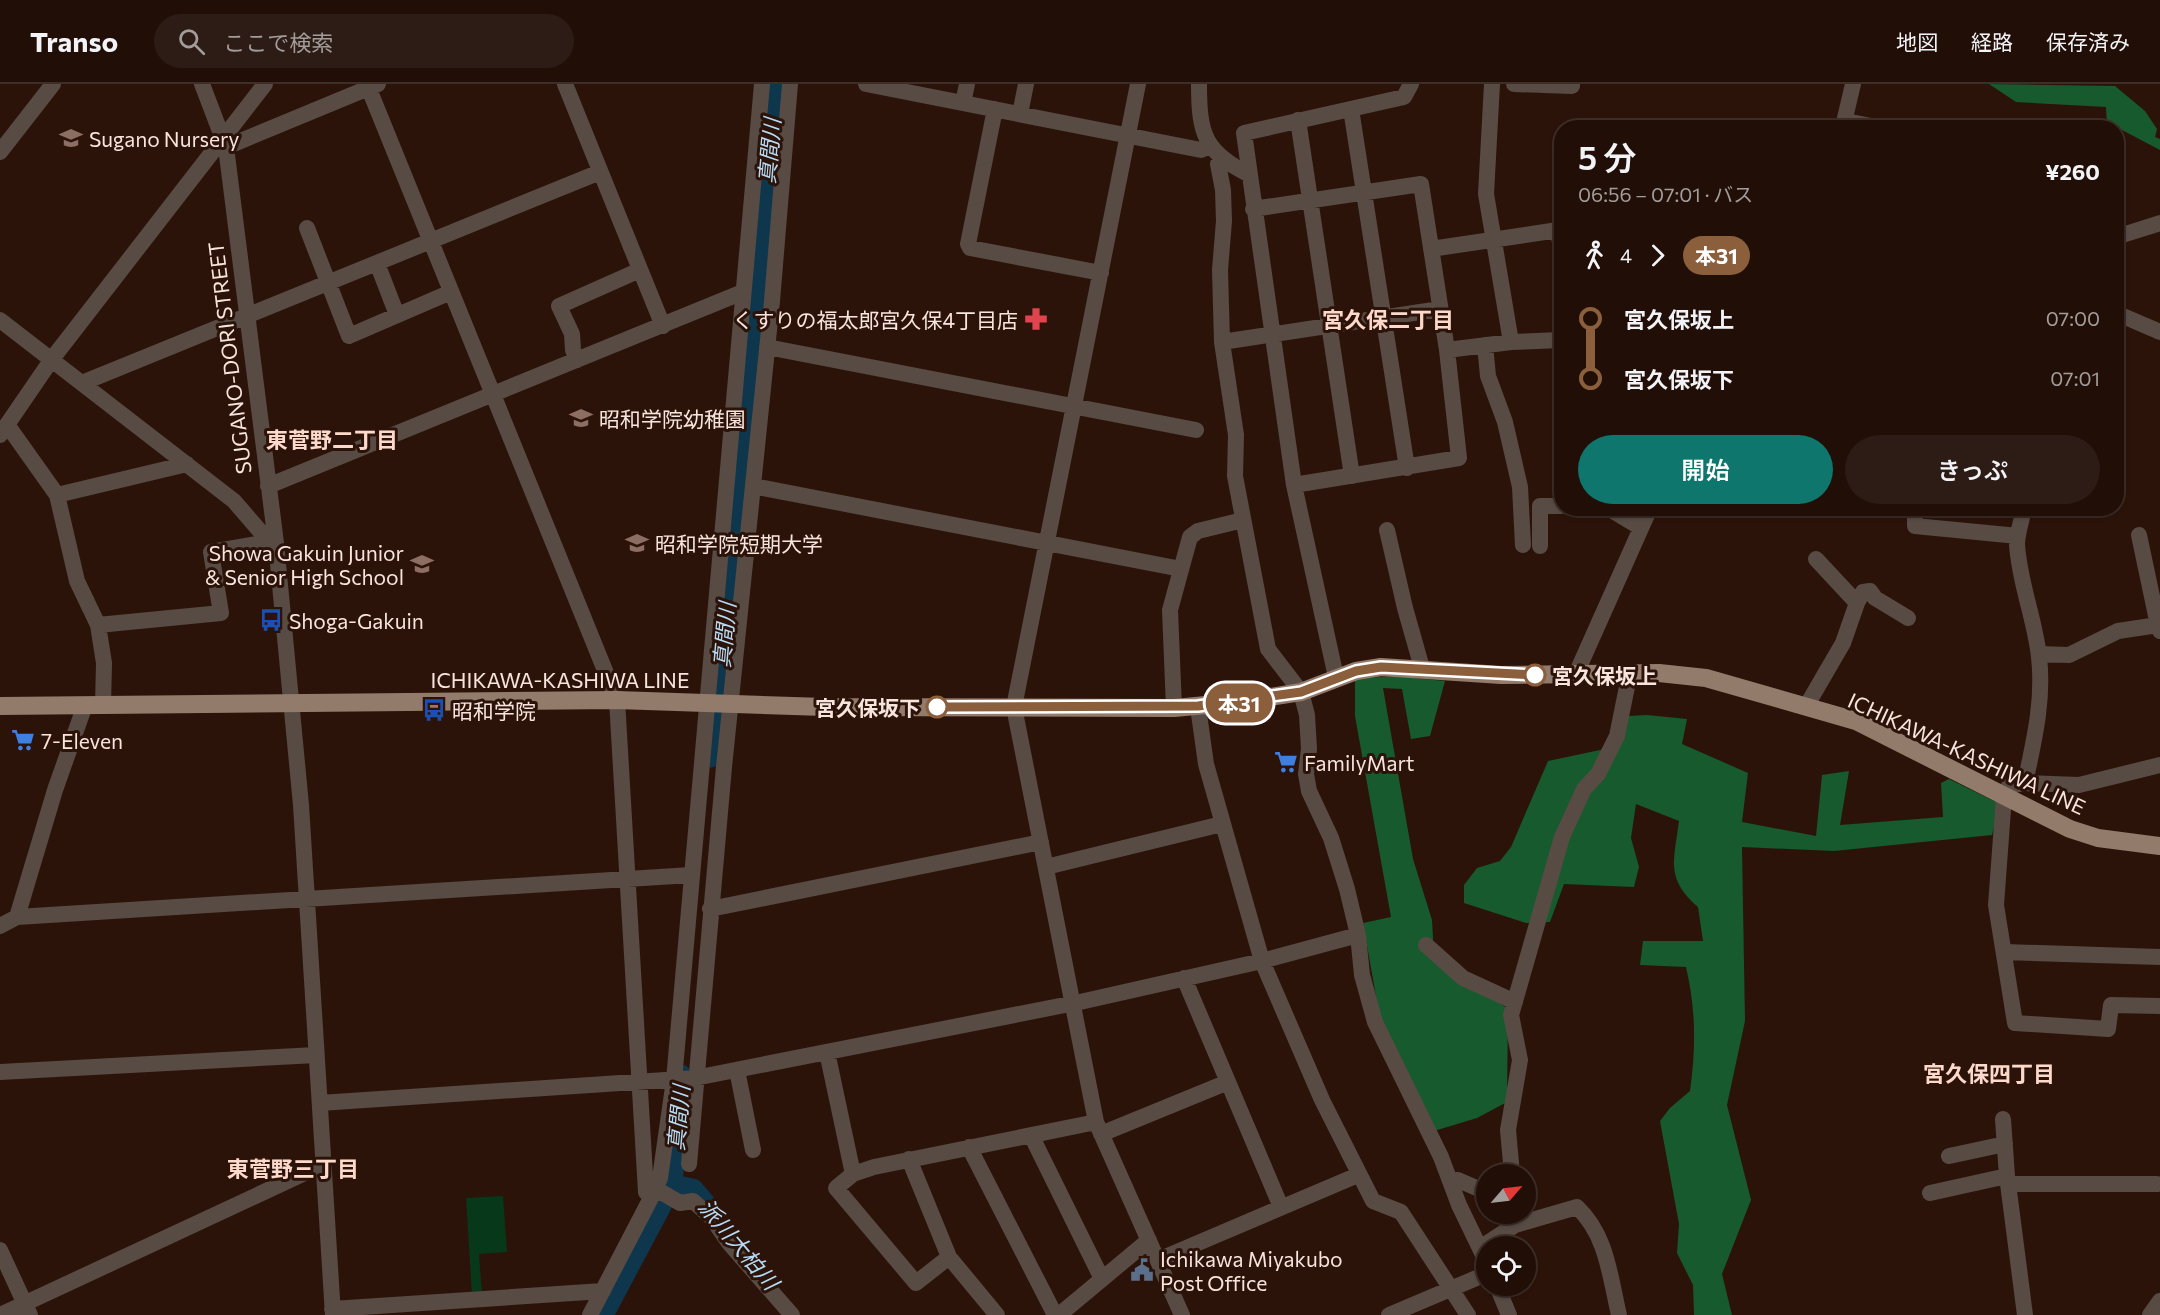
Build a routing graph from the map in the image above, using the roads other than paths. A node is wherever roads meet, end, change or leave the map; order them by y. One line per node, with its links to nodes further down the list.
1 (53, 84): 27 (street)
2 (202, 84): 25 (street, SUGANO-DORI STREET)
3 (265, 84): 25 (street)
4 (565, 84): 29 (street)
5 (762, 84): 46 (street)
6 (790, 84): 61 (street)
7 (866, 84): 18 (street)
8 (967, 84): 18 (street)
9 (1026, 84): 21 (street)
10 (1138, 84): 24 (street)
11 (1199, 84): 26 (street)
12 (1411, 84): 20 (street)
13 (1492, 84): 38 (street)
14 (1514, 84): 15 (street)
15 (1572, 84)
16 (1853, 84): 23 (street)
17 (372, 85): 25 (street); 39 (street)
18 (963, 103): 19 (street)
19 (995, 109): 21 (street); 43 (street)
20 (1351, 109): 22 (street); 31 (street)
21 (1020, 114): 24 (street)
22 (1298, 120): 30 (street); 32 (street)
23 (1848, 120)
24 (1127, 136): 26 (street); 43 (street)
25 (224, 143): 49 (street, SUGANO-DORI STREET); 63 (street)
26 (1209, 146): 28 (street)
27 (0, 152)
28 (1222, 160): 30 (street); 58 (street)
29 (600, 172): 39 (street); 42 (street)
30 (1250, 175): 33 (street)
31 (1365, 193): 32 (street); 40 (street); 51 (street)
32 (1310, 201): 33 (street); 54 (street)
33 (1253, 209): 56 (street)
34 (2160, 223): 37 (street)
35 (307, 228): 44 (street)
36 (1554, 231): 38 (street)
37 (2124, 234)
38 (1495, 239): 40 (street); 59 (street)
39 (431, 241): 41 (street); 45 (street)
40 (1431, 249): 47 (street)
41 (377, 263): 44 (street); 48 (street)
42 (640, 270): 53 (street); 64 (street)
43 (1101, 273): 67 (street)
44 (328, 283): 48 (street); 49 (street)
45 (451, 292): 48 (street); 66 (street)
46 (744, 292): 53 (street); 103 (street)
47 (1440, 309): 51 (street); 62 (street)
48 (397, 315)
49 (247, 316): 65 (street); 74 (street, SUGANO-DORI STREET)
50 (2124, 316): 55 (street)
51 (1385, 318): 54 (street); 71 (street)
52 (0, 320): 63 (street)
53 (663, 326): 64 (street)
54 (1329, 327): 56 (street); 72 (street)
55 (2160, 332)
56 (1272, 336): 58 (street); 73 (street)
57 (1554, 339): 59 (street)
58 (1222, 342): 82 (street)
59 (1511, 342): 60 (street)
60 (1485, 345): 62 (street); 77 (street)
61 (767, 347): 67 (street); 75 (street)
62 (1447, 350): 71 (street)
63 (52, 359): 65 (street); 68 (street)
64 (577, 360): 66 (street)
65 (82, 383): 70 (street)
66 (492, 394): 74 (street); 101 (street)
67 (1075, 406): 69 (street); 88 (street)
68 (4, 430): 76 (street)
69 (1196, 430)
70 (187, 464): 76 (street); 87 (street)
71 (1407, 468): 72 (street)
72 (1352, 476): 73 (street)
73 (1294, 485): 99 (street)
74 (268, 486): 87 (street, SUGANO-DORI STREET)
75 (753, 486): 88 (street); 103 (street)
76 (57, 495): 93 (street)
77 (1554, 506)
78 (1621, 516): 83 (street)
79 (1646, 516): 83 (street)
80 (1915, 516): 86 (street)
81 (2022, 516): 86 (street)
82 (1243, 520): 90 (street); 100 (street)
83 (1641, 528): 98 (street)
84 (1388, 530): 96 (street)
85 (2139, 535): 94 (street)
86 (2018, 536): 95 (street)
87 (274, 542): 93 (street); 102 (street, SUGANO-DORI STREET)
88 (1048, 543): 90 (street); 108 (street)
89 (1816, 559): 91 (street)
90 (1181, 569): 109 (street)
91 (1857, 603): 92 (street); 105 (street)
92 (1908, 618)
93 (98, 625): 104 (street)
94 (2159, 628): 95 (street)
95 (2039, 654): 111 (street)
96 (1422, 668): 98 (main road, ICHIKAWA-KASHIWA LINE); 99 (main road, ICHIKAWA-KASHIWA LINE)
97 (1630, 672): 98 (main road, ICHIKAWA-KASHIWA LINE); 105 (main road, ICHIKAWA-KASHIWA LINE); 129 (street)
98 (1576, 674)
99 (1336, 677): 100 (main road, ICHIKAWA-KASHIWA LINE)
100 (1301, 692): 107 (main road, ICHIKAWA-KASHIWA LINE); 123 (street)
101 (617, 700): 102 (main road, ICHIKAWA-KASHIWA LINE); 103 (main road, ICHIKAWA-KASHIWA LINE); 118 (street)
102 (293, 702): 104 (main road, ICHIKAWA-KASHIWA LINE); 119 (street, SUGANO-DORI STREET)
103 (719, 703): 108 (main road, ICHIKAWA-KASHIWA LINE); 117 (street); 120 (street)
104 (94, 705): 106 (main road, ICHIKAWA-KASHIWA LINE); 121 (street)
105 (1807, 705): 112 (main road, ICHIKAWA-KASHIWA LINE)
106 (0, 706)
107 (1198, 706): 109 (main road, ICHIKAWA-KASHIWA LINE); 113 (street)
108 (1014, 707): 109 (main road, ICHIKAWA-KASHIWA LINE); 114 (street)
109 (1174, 708)
110 (2160, 765): 111 (street)
111 (2025, 783): 112 (street)
112 (2004, 796): 115 (main road, ICHIKAWA-KASHIWA LINE); 125 (street)
113 (1222, 824): 116 (street); 127 (street)
114 (1041, 842): 116 (street); 120 (street)
115 (2160, 846)
116 (1046, 867): 130 (street)
117 (691, 875): 118 (street); 137 (street)
118 (626, 879): 119 (street); 138 (street)
119 (306, 900): 121 (street); 133 (street, SUGANO-DORI STREET)
120 (710, 909): 136 (street)
121 (17, 916): 122 (street)
122 (0, 926)
123 (1358, 935): 127 (street); 154 (street)
124 (1426, 945): 129 (street)
125 (2005, 952): 126 (street); 131 (street)
126 (2160, 957)
127 (1262, 961): 128 (street); 153 (street)
128 (1184, 978): 130 (street); 139 (street)
129 (1515, 1002): 150 (street)
130 (1072, 1004): 132 (street); 142 (street)
131 (2160, 1006)
132 (827, 1052): 134 (street); 152 (street)
133 (316, 1055): 135 (street); 140 (street, SUGANO-DORI STREET)
134 (737, 1070): 136 (street); 146 (street)
135 (0, 1072)
136 (694, 1078): 137 (street); 149 (street)
137 (674, 1080): 138 (street); 158 (street)
138 (638, 1083): 140 (street); 158 (street)
139 (1228, 1083): 142 (street); 160 (street)
140 (320, 1103): 151 (street, SUGANO-DORI STREET)
141 (2003, 1119): 144 (street)
142 (1098, 1128): 143 (street); 165 (street)
143 (1031, 1135): 145 (street); 170 (street)
144 (2005, 1144): 147 (street); 155 (street)
145 (969, 1147): 148 (street); 182 (street)
146 (753, 1150)
147 (1949, 1156)
148 (909, 1159): 152 (street); 167 (street)
149 (689, 1164)
150 (1511, 1164)
151 (322, 1165): 176 (street); 177 (street, SUGANO-DORI STREET)
152 (853, 1174): 167 (street)
153 (1358, 1175): 160 (street); 171 (street)
154 (1450, 1180): 157 (street); 164 (street)
155 (2008, 1180): 156 (street); 159 (street); 188 (street)
156 (2157, 1185)
157 (1476, 1188)
158 (656, 1192): 172 (street); 180 (street)
159 (1930, 1193)
160 (1281, 1207): 168 (street)
161 (1536, 1215): 187 (street)
162 (1509, 1224): 163 (street)
163 (1499, 1236)
164 (1476, 1239)
165 (1149, 1240): 168 (street); 170 (street)
166 (0, 1251): 176 (street)
167 (949, 1257): 181 (street)
168 (1158, 1260): 183 (street)
169 (1476, 1278): 171 (street)
170 (1102, 1279): 182 (street)
171 (1451, 1289): 184 (street); 185 (street)
172 (603, 1291): 175 (street); 179 (street)
173 (1501, 1296): 186 (street)
174 (2160, 1301): 189 (street)
175 (436, 1308): 177 (street)
176 (27, 1309): 178 (street)
177 (333, 1312)
178 (0, 1315)
179 (590, 1315)
180 (792, 1315)
181 (997, 1315)
182 (1057, 1315)
183 (1182, 1315)
184 (1389, 1315)
185 (1468, 1315)
186 (1509, 1315)
187 (1619, 1315)
188 (2025, 1315)
189 (2150, 1315)

